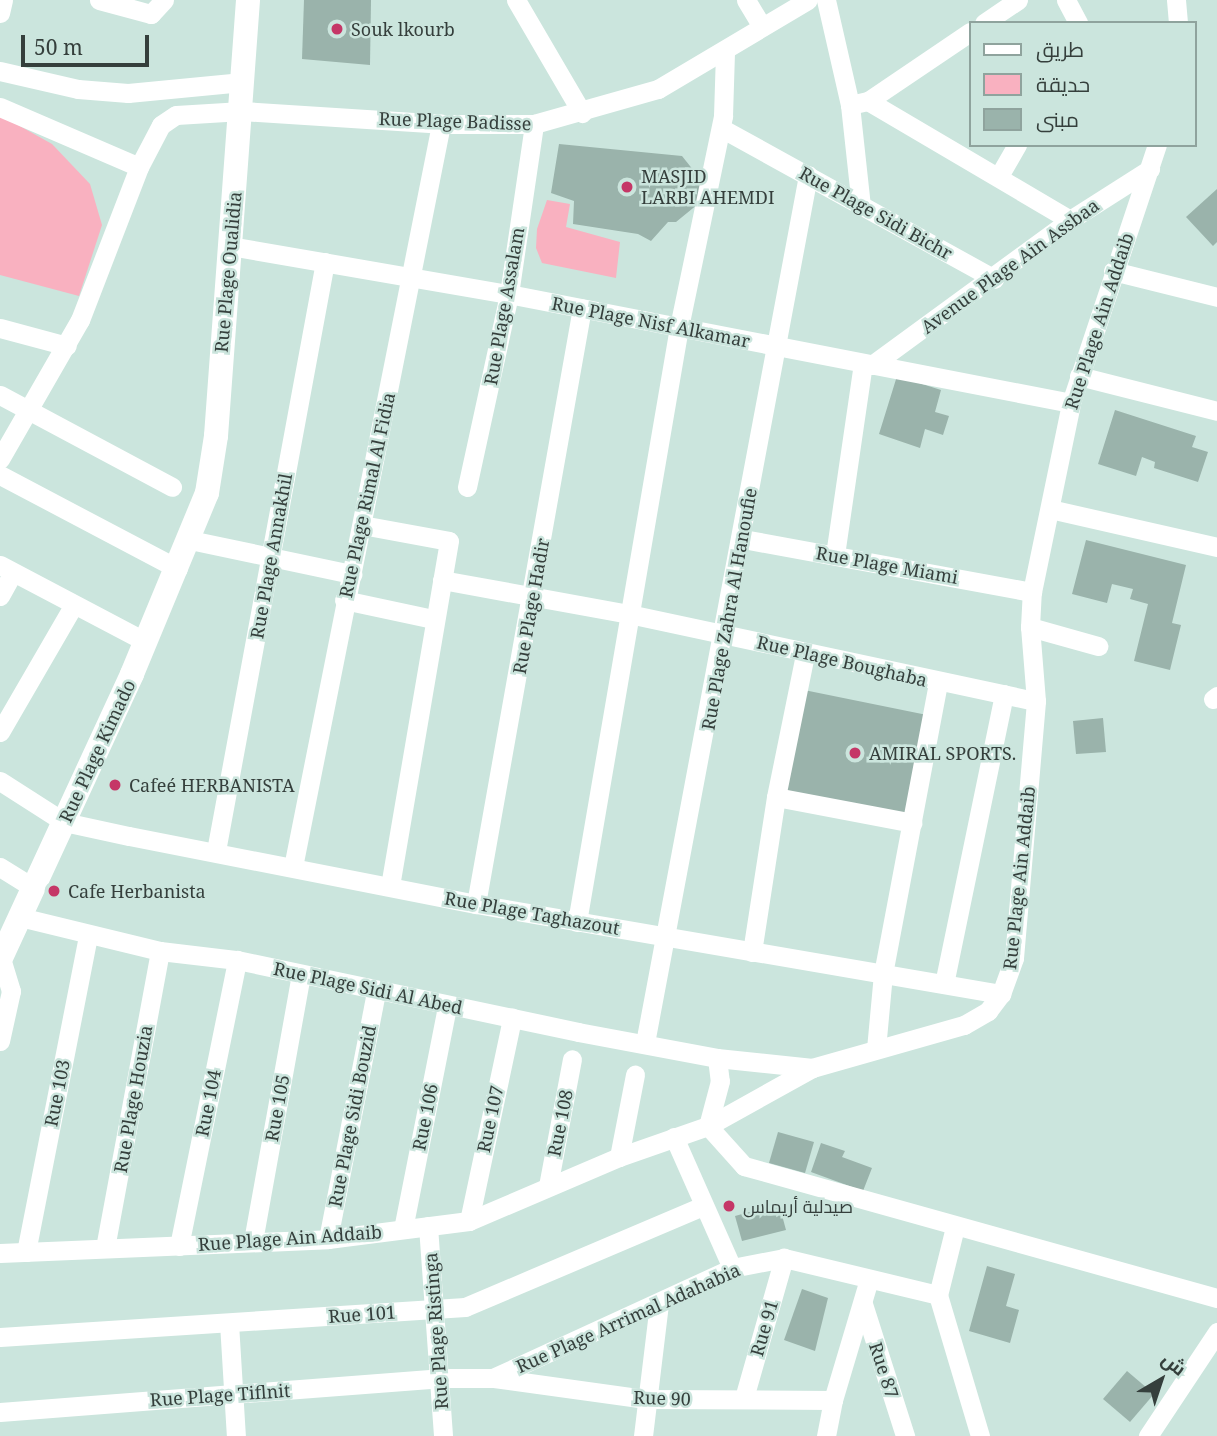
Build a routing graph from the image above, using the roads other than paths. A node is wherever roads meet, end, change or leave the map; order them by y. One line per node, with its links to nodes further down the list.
1 (3, 0): 12 (street)
2 (99, 0): 3 (street)
3 (164, 0)
4 (248, 0): 20 (street, Rue Plage Oualidia)
5 (516, 0): 24 (street)
6 (746, 0): 16 (street)
7 (808, 0): 16 (street, Rue Plage Badisse)
8 (825, 0): 21 (street)
9 (1018, 0): 13 (street)
10 (1066, 0): 14 (street)
11 (1176, 0): 15 (street)
12 (0, 13)
13 (987, 21)
14 (1077, 21)
15 (1178, 21)
16 (762, 27): 18 (street, Rue Plage Badisse)
17 (968, 33): 21 (street)
18 (725, 53): 24 (street, Rue Plage Badisse); 27 (street)
19 (0, 71): 20 (street)
20 (242, 82): 23 (street, Rue Plage Oualidia)
21 (859, 103): 33 (street); 34 (street)
22 (0, 107): 30 (street)
23 (242, 111): 25 (street, Rue Plage Badisse); 30 (street, Rue Plage Badisse); 36 (street, Rue Plage Oualidia)
24 (582, 113): 26 (street, Rue Plage Badisse)
25 (441, 124): 26 (street, Rue Plage Badisse); 39 (street, Rue Plage Rimal Al Fidia)
26 (534, 124): 41 (street, Rue Plage Assalam)
27 (721, 128): 32 (street, Rue Plage Sidi Bichr); 44 (street)
28 (1016, 147): 33 (street)
29 (1156, 147): 31 (street, Rue Plage Ain Addaib)
30 (139, 167): 47 (street, Rue Plage Badisse)
31 (1150, 169): 35 (street, Avenue Plage Ain Assbaa); 38 (street, Rue Plage Ain Addaib)
32 (808, 175): 34 (street, Rue Plage Sidi Bichr); 46 (street, Rue Plage Zahra Al Hanoufie)
33 (999, 176): 35 (street)
34 (861, 206): 40 (street, Rue Plage Sidi Bichr)
35 (1070, 220): 40 (street, Avenue Plage Ain Assbaa)
36 (230, 246): 37 (street, Rue Plage Nisf Alkamar); 61 (street, Rue Plage Oualidia)
37 (325, 262): 39 (street, Rue Plage Nisf Alkamar); 64 (street, Rue Plage Annakhil)
38 (1113, 271): 42 (street); 49 (street, Rue Plage Ain Addaib)
39 (412, 276): 41 (street, Rue Plage Nisf Alkamar); 59 (street, Rue Plage Rimal Al Fidia)
40 (994, 279): 48 (street, Avenue Plage Ain Assbaa)
41 (509, 294): 43 (street, Rue Plage Nisf Alkamar); 57 (street, Rue Plage Assalam)
42 (1217, 297)
43 (582, 308): 44 (street, Rue Plage Nisf Alkamar); 70 (street, Rue Plage Hadir)
44 (679, 327): 46 (street, Rue Plage Nisf Alkamar); 74 (street)
45 (0, 328): 47 (street)
46 (774, 345): 48 (street, Rue Plage Nisf Alkamar); 60 (street, Rue Plage Zahra Al Hanoufie)
47 (67, 346): 52 (street, Rue Plage Badisse)
48 (868, 364): 51 (street, Rue Plage Nisf Alkamar); 63 (street)
49 (1080, 376): 51 (street, Rue Plage Ain Addaib); 53 (street)
50 (0, 395): 52 (street)
51 (1071, 404): 58 (street, Rue Plage Ain Addaib)
52 (30, 411): 54 (street, Rue Plage Badisse); 56 (street)
53 (1217, 411)
54 (0, 459)
55 (0, 475): 66 (street)
56 (172, 487)
57 (467, 487)
58 (1049, 509): 62 (street); 69 (street, Rue Plage Ain Addaib)
59 (362, 525): 67 (street, Rue Plage Rimal Al Fidia); 68 (street)
60 (743, 539): 63 (street, Rue Plage Miami); 77 (street, Rue Plage Zahra Al Hanoufie)
61 (190, 540): 64 (street); 66 (street, Rue Plage Kimado)
62 (1217, 547)
63 (835, 555): 69 (street, Rue Plage Miami)
64 (271, 557): 67 (street); 89 (street, Rue Plage Annakhil)
65 (7, 569): 71 (street); 73 (street)
66 (178, 569): 78 (street, Rue Plage Kimado)
67 (352, 573): 72 (street, Rue Plage Rimal Al Fidia)
68 (442, 580): 70 (street, Rue Plage Boughaba); 75 (street)
69 (1032, 592): 76 (street, Rue Plage Ain Addaib)
70 (533, 595): 74 (street, Rue Plage Boughaba); 94 (street, Rue Plage Hadir)
71 (0, 596)
72 (344, 600): 75 (street); 91 (street, Rue Plage Rimal Al Fidia)
73 (73, 606): 78 (street); 84 (street)
74 (629, 614): 77 (street, Rue Plage Boughaba); 96 (street)
75 (433, 619): 92 (street)
76 (1030, 627): 79 (street); 83 (street, Rue Plage Ain Addaib)
77 (724, 635): 80 (street, Rue Plage Boughaba); 98 (street, Rue Plage Zahra Al Hanoufie)
78 (146, 642): 87 (street, Rue Plage Kimado)
79 (1098, 646)
80 (805, 654): 81 (street, Rue Plage Boughaba); 86 (street)
81 (938, 683): 82 (street, Rue Plage Boughaba); 88 (street)
82 (1004, 694): 83 (street, Rue Plage Boughaba); 105 (street)
83 (1036, 701): 107 (street, Rue Plage Ain Addaib)
84 (0, 732)
85 (0, 781): 87 (street)
86 (776, 797): 88 (street); 100 (street)
87 (64, 821): 89 (street, Rue Plage Taghazout); 93 (street, Rue Plage Kimado)
88 (914, 823): 103 (street)
89 (216, 851): 91 (street, Rue Plage Taghazout)
90 (0, 867): 93 (street)
91 (293, 867): 92 (street, Rue Plage Taghazout)
92 (390, 886): 94 (street, Rue Plage Taghazout)
93 (33, 888): 95 (street, Rue Plage Kimado)
94 (476, 904): 96 (street, Rue Plage Taghazout)
95 (20, 917): 97 (street, Rue Plage Sidi Al Abed); 101 (street, Rue Plage Kimado)
96 (577, 922): 98 (street, Rue Plage Taghazout)
97 (88, 935): 99 (street, Rue Plage Sidi Al Abed); 130 (street, Rue 103)
98 (667, 937): 100 (street, Rue Plage Taghazout); 111 (street, Rue Plage Zahra Al Hanoufie)
99 (160, 951): 102 (street, Rue Plage Sidi Al Abed); 129 (street, Rue Plage Houzia)
100 (752, 952): 103 (street, Rue Plage Taghazout)
101 (0, 959): 110 (street)
102 (237, 960): 104 (street, Rue Plage Sidi Al Abed); 128 (street, Rue 104)
103 (883, 974): 105 (street, Rue Plage Taghazout); 112 (street)
104 (301, 975): 106 (street, Rue Plage Sidi Al Abed); 127 (street, Rue 105)
105 (944, 984): 107 (street, Rue Plage Taghazout)
106 (376, 993): 108 (street, Rue Plage Sidi Al Abed); 126 (street, Rue Plage Sidi Bouzid)
107 (1001, 994): 112 (street, Rue Plage Ain Addaib)
108 (447, 1006): 109 (street, Rue Plage Sidi Al Abed); 125 (street, Rue 106)
109 (512, 1018): 111 (street, Rue Plage Sidi Al Abed); 122 (street, Rue 107)
110 (0, 1041)
111 (645, 1043): 113 (street, Rue Plage Sidi Al Abed)
112 (876, 1049): 115 (street, Rue Plage Ain Addaib)
113 (717, 1058): 115 (street, Rue Plage Sidi Al Abed); 117 (street)
114 (572, 1059): 120 (street, Rue 108)
115 (812, 1069): 117 (street, Rue Plage Ain Addaib)
116 (635, 1075): 119 (street)
117 (708, 1126): 118 (street, Rue Plage Ain Addaib); 124 (street)
118 (674, 1137): 119 (street, Rue Plage Ain Addaib); 121 (street)
119 (619, 1157): 120 (street, Rue Plage Ain Addaib)
120 (548, 1186): 122 (street, Rue Plage Ain Addaib)
121 (703, 1206): 133 (street); 139 (street, Rue 101)
122 (469, 1221): 123 (street, Rue Plage Ain Addaib)
123 (428, 1226): 125 (street, Rue Plage Ain Addaib); 139 (street, Rue Plage Ristinga)
124 (955, 1227): 135 (street); 136 (street)
125 (402, 1229): 126 (street, Rue Plage Ain Addaib)
126 (328, 1239): 127 (street, Rue Plage Ain Addaib)
127 (253, 1241): 128 (street, Rue Plage Ain Addaib)
128 (179, 1247): 129 (street, Rue Plage Ain Addaib)
129 (105, 1248): 130 (street, Rue Plage Ain Addaib)
130 (26, 1252): 131 (street, Rue Plage Ain Addaib)
131 (0, 1253)
132 (784, 1258): 133 (street, Rue Plage Arrimal Adahabia); 134 (street, Rue Plage Arrimal Adahabia); 146 (street, Rue 91)
133 (732, 1268): 137 (street, Rue Plage Arrimal Adahabia)
134 (869, 1279): 135 (street, Rue Plage Arrimal Adahabia); 138 (street)
135 (938, 1295): 155 (street)
136 (1217, 1298)
137 (659, 1304): 144 (street, Rue Plage Arrimal Adahabia); 147 (street)
138 (863, 1304): 148 (street); 154 (street, Rue 87)
139 (433, 1310): 140 (street, Rue 101); 143 (street, Rue Plage Ristinga)
140 (229, 1323): 142 (street, Rue 101); 145 (street)
141 (1217, 1332): 156 (street)
142 (0, 1337)
143 (440, 1378): 144 (street, Rue Plage Arrimal Adahabia); 145 (street, Rue Plage Tiflnit); 151 (street, Rue Plage Ristinga)
144 (493, 1378): 147 (street, Rue 90)
145 (233, 1394): 149 (street, Rue Plage Tiflnit); 150 (street)
146 (744, 1398): 147 (street, Rue 90); 148 (street, Rue 90)
147 (645, 1399): 152 (street)
148 (832, 1400): 153 (street)
149 (0, 1412)
150 (236, 1436)
151 (443, 1436)
152 (643, 1436)
153 (826, 1436)
154 (905, 1436)
155 (980, 1436)
156 (1148, 1436)

